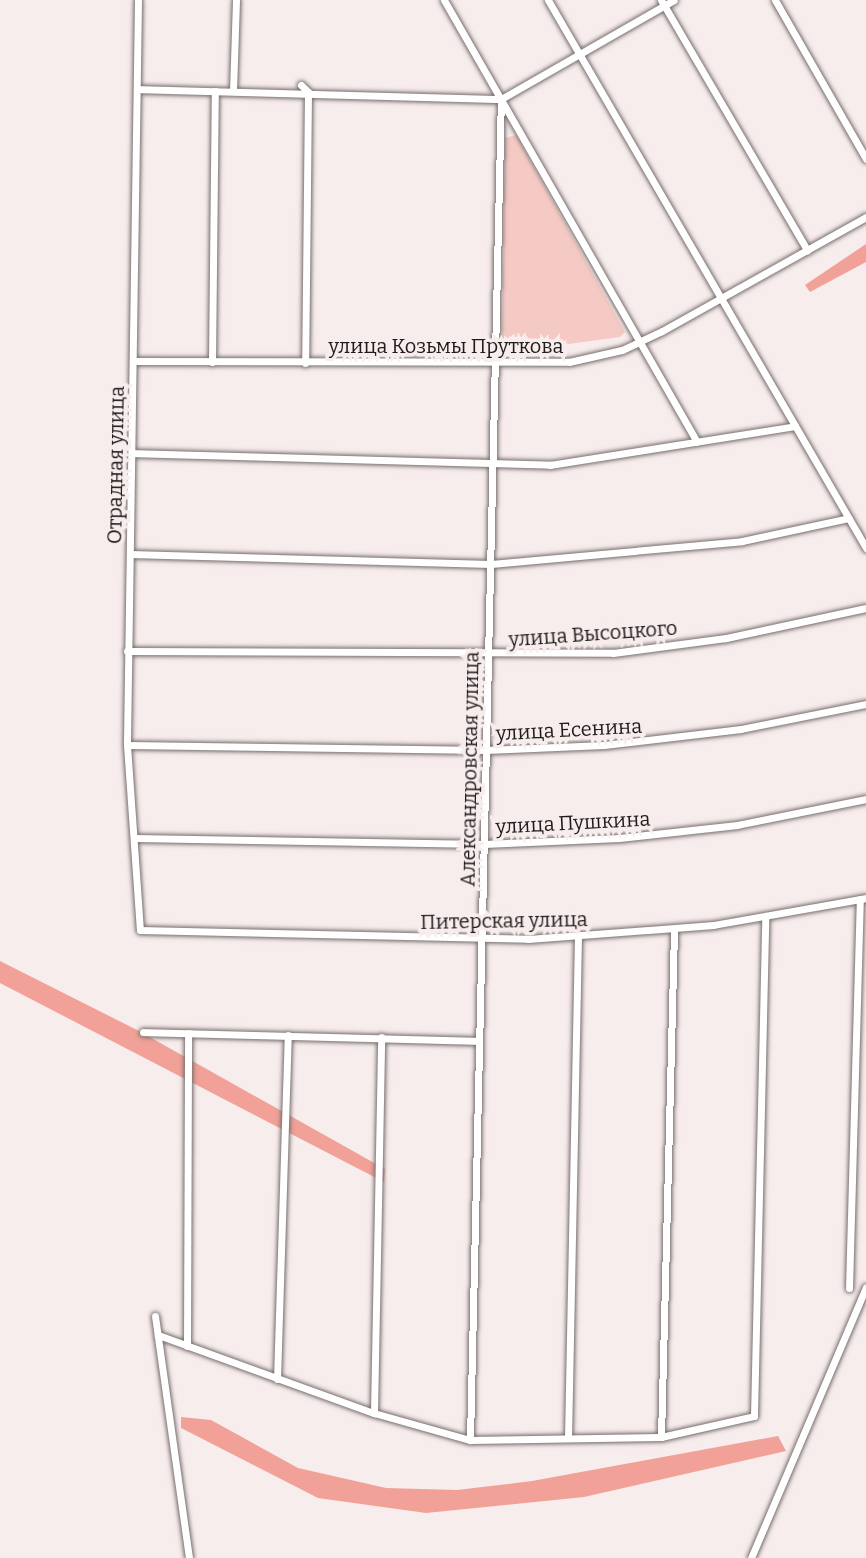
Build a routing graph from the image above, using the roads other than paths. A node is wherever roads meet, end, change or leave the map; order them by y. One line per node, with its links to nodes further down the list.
1 (138, 0): 10 (street, Отрадная улица)
2 (236, 0): 12 (street)
3 (444, 0): 14 (street)
4 (548, 0): 8 (street)
5 (674, 0): 7 (street)
6 (775, 0): 15 (street)
7 (663, 3): 8 (street); 17 (street)
8 (580, 54): 14 (street); 18 (street)
9 (301, 85): 13 (street)
10 (137, 89): 11 (street); 20 (street, Отрадная улица)
11 (215, 91): 12 (street); 21 (street)
12 (233, 91): 13 (street)
13 (308, 92): 14 (street); 22 (street)
14 (501, 99): 19 (street); 23 (street, Александровская улица)
15 (866, 159)
16 (866, 217): 17 (street, улица Козьмы Пруткова)
17 (807, 250): 18 (street, улица Козьмы Пруткова)
18 (722, 300): 19 (street, улица Козьмы Пруткова); 24 (street)
19 (641, 341): 23 (street, улица Козьмы Пруткова); 25 (street)
20 (135, 361): 21 (street, улица Козьмы Пруткова); 26 (street, Отрадная улица)
21 (212, 362): 22 (street, улица Козьмы Пруткова)
22 (305, 363): 23 (street, улица Козьмы Пруткова)
23 (495, 365): 27 (street, Александровская улица)
24 (795, 426): 25 (street); 28 (street)
25 (697, 442): 27 (street)
26 (132, 453): 27 (street); 30 (street, Отрадная улица)
27 (493, 466): 31 (street, Александровская улица)
28 (849, 518): 29 (street); 31 (street)
29 (866, 548)
30 (130, 554): 31 (street); 33 (street, Отрадная улица)
31 (491, 564): 34 (street, Александровская улица)
32 (866, 608): 34 (street, улица Высоцкого)
33 (127, 651): 34 (street, улица Высоцкого); 36 (street, Отрадная улица)
34 (488, 657): 37 (street, Александровская улица)
35 (866, 704): 37 (street, улица Есенина)
36 (127, 745): 37 (street, улица Есенина); 39 (street, Отрадная улица)
37 (486, 750): 40 (street, Александровская улица)
38 (866, 799): 40 (street, улица Пушкина)
39 (135, 838): 40 (street, улица Пушкина); 44 (street, Отрадная улица)
40 (484, 844): 46 (street, Александровская улица)
41 (863, 899): 42 (street, Питерская улица); 53 (street)
42 (765, 918): 43 (street, Питерская улица); 59 (street)
43 (674, 929): 45 (street, Питерская улица); 59 (street)
44 (140, 930): 46 (street, Питерская улица)
45 (578, 937): 46 (street, Питерская улица); 60 (street)
46 (482, 940): 51 (street, Александровская улица)
47 (143, 1032): 48 (street)
48 (188, 1033): 49 (street); 56 (street)
49 (288, 1035): 50 (street); 57 (street)
50 (381, 1037): 51 (street); 58 (street)
51 (479, 1041): 61 (street, Александровская улица)
52 (866, 1287): 63 (street)
53 (849, 1288)
54 (155, 1316): 55 (street)
55 (158, 1335): 56 (street); 62 (street)
56 (187, 1346): 57 (street)
57 (277, 1379): 58 (street)
58 (374, 1413): 61 (street)
59 (661, 1437): 60 (street)
60 (568, 1438): 61 (street)
61 (470, 1440)
62 (189, 1558)
63 (751, 1558)

